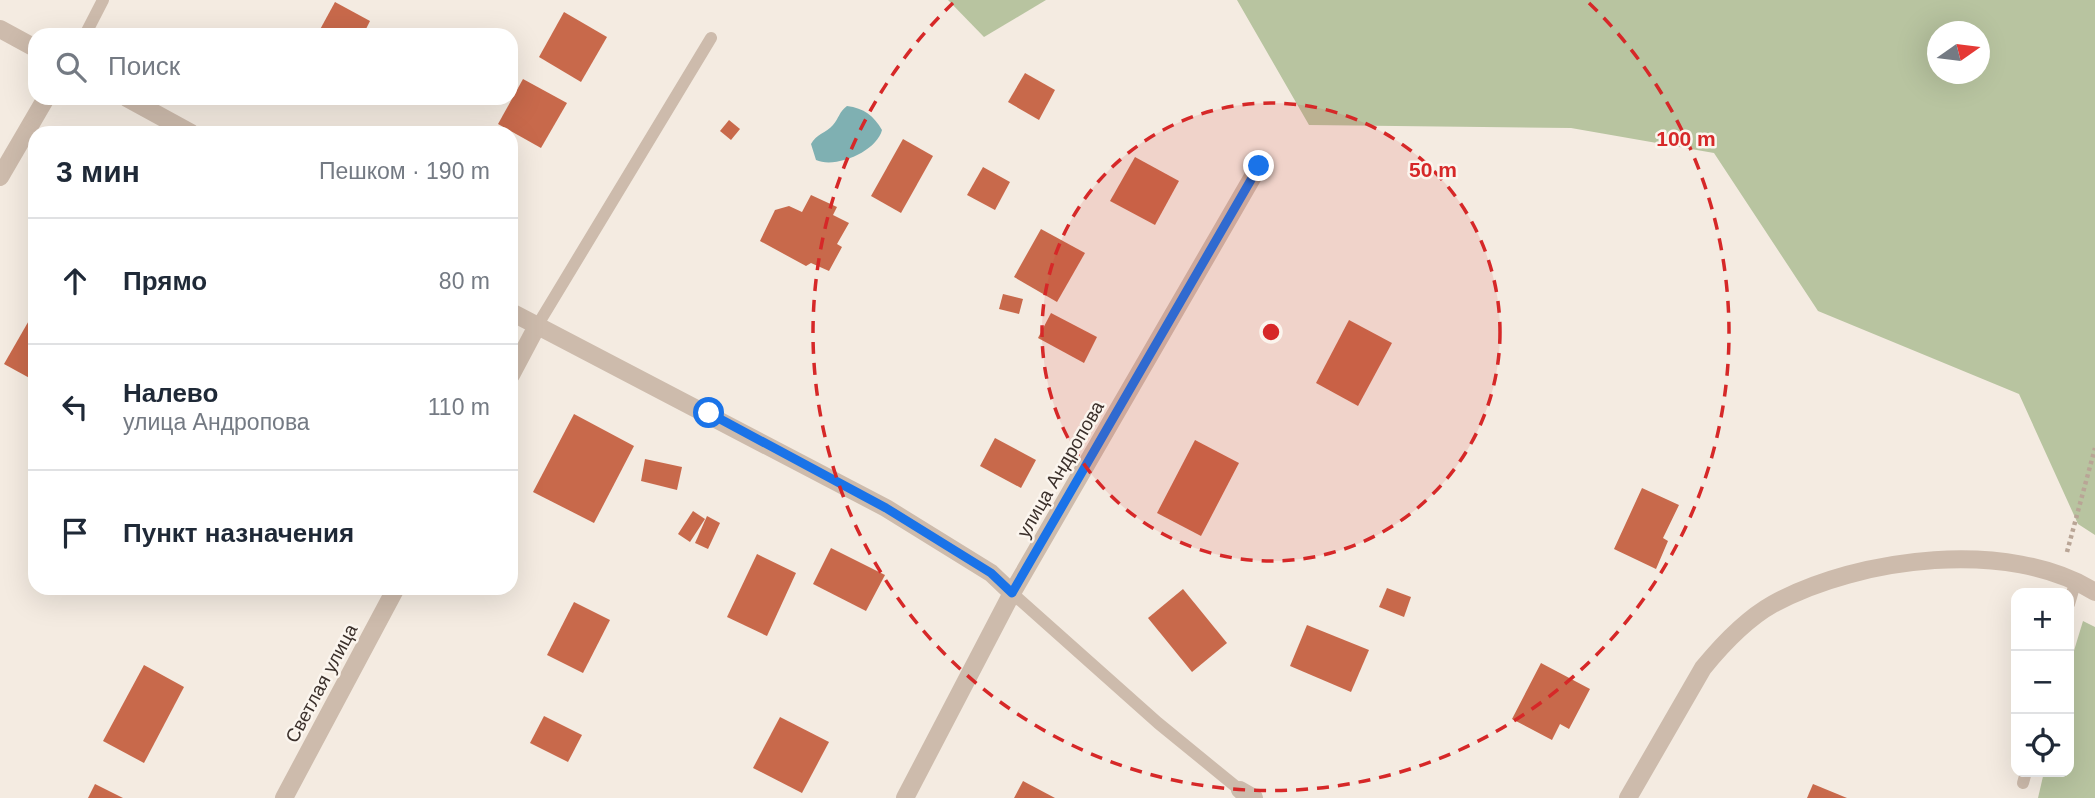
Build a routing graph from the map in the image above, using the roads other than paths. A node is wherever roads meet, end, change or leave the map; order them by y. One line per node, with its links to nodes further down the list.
1 (103, 0): 2 (lane)
2 (89, 28)
3 (0, 29): 5 (street)
4 (711, 38): 14 (lane)
5 (28, 44)
6 (42, 105): 8 (street)
7 (140, 105): 9 (street)
8 (30, 126)
9 (178, 126)
10 (28, 129): 12 (street)
11 (1259, 166): 19 (street, улица Андропова)
12 (0, 177)
13 (518, 316): 14 (street)
14 (537, 327): 15 (street); 19 (street)
15 (518, 362)
16 (2069, 577): 17 (lane); 18 (street); 24 (street)
17 (2069, 588)
18 (2095, 592)
19 (1012, 593): 21 (lane); 23 (street, улица Андропова)
20 (392, 595): 22 (street, Светлая улица)
21 (1247, 794)
22 (284, 798)
23 (905, 798)
24 (1628, 798)

